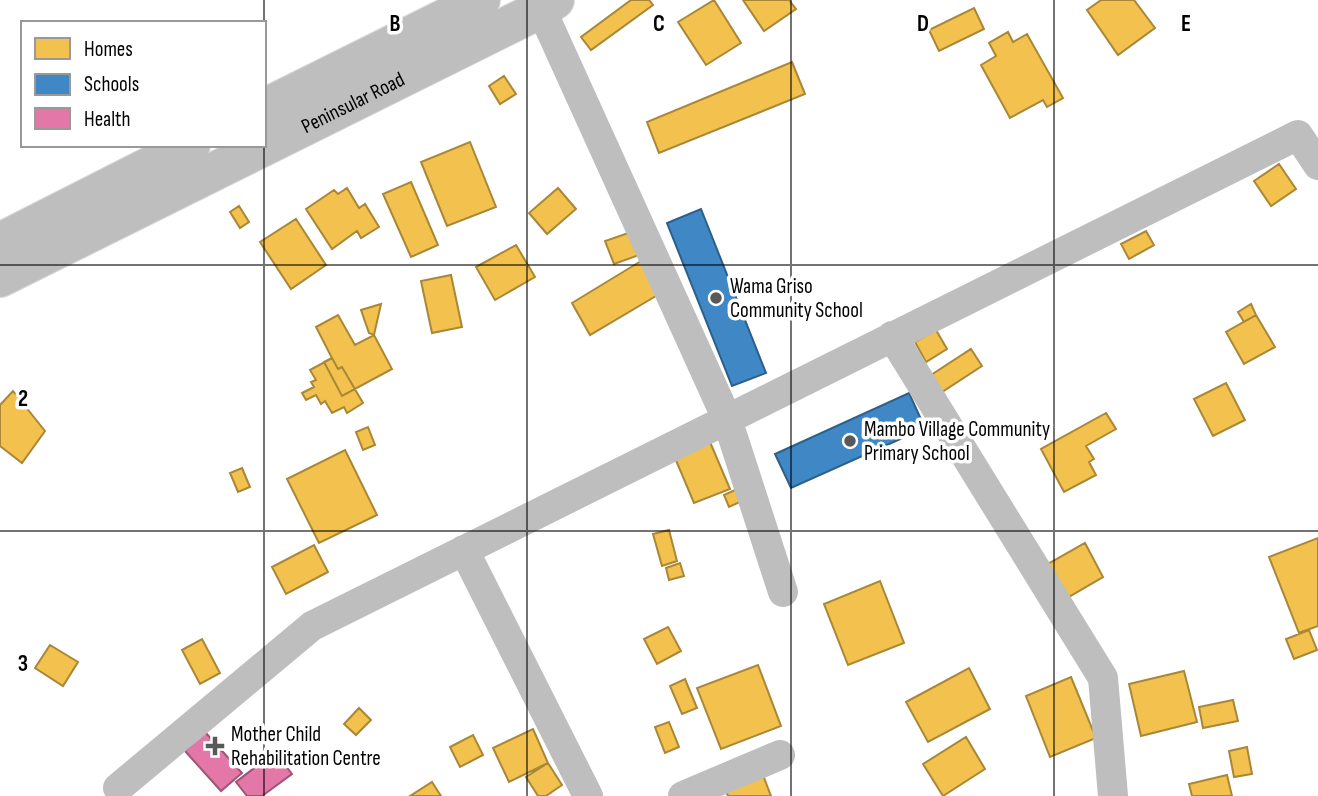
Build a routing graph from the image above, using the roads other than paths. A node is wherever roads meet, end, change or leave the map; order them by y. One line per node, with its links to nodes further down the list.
1 (481, 0): 3 (main road, Peninsular Road)
2 (544, 3): 4 (main road, Peninsular Road); 10 (street)
3 (266, 107)
4 (266, 139)
5 (188, 147): 8 (main road, Peninsular Road)
6 (251, 147): 8 (main road, Peninsular Road)
7 (1318, 165): 9 (street)
8 (2, 269)
9 (892, 336): 10 (street); 17 (street)
10 (727, 419): 11 (street); 12 (street)
11 (464, 551): 14 (street); 15 (street)
12 (783, 592)
13 (780, 755): 16 (street)
14 (118, 788)
15 (588, 796)
16 (683, 796)
17 (1113, 796)

